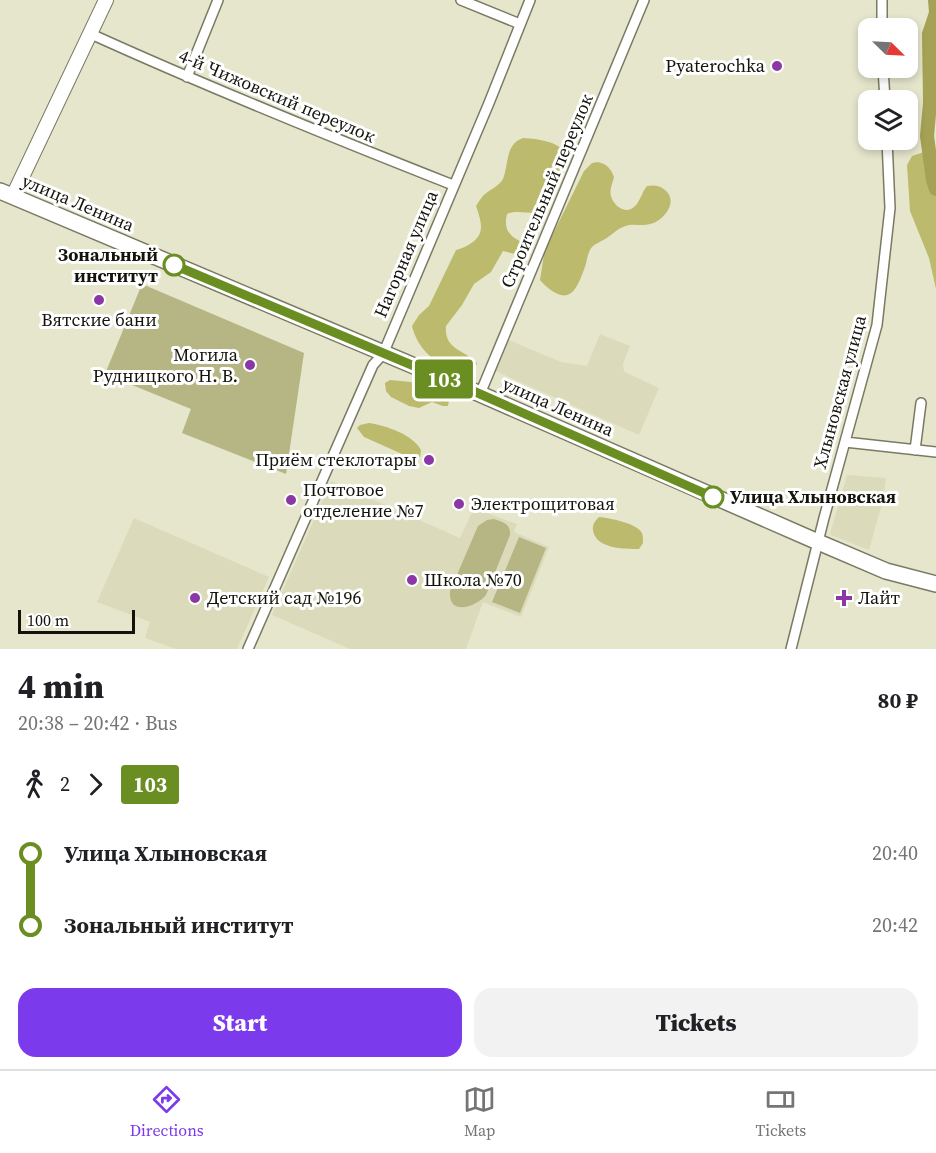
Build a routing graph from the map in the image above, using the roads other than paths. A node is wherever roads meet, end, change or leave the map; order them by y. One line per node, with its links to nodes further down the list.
1 (106, 0): 9 (main road)
2 (218, 0): 10 (street)
3 (461, 0): 8 (street)
4 (530, 0): 8 (street, Нагорная улица)
5 (644, 0): 15 (street, Строительный переулок)
6 (882, 0): 7 (street)
7 (882, 18)
8 (520, 24): 12 (street, Нагорная улица)
9 (91, 34): 10 (street, 4-й Чижовский переулок); 13 (main road)
10 (187, 77): 12 (street, 4-й Чижовский переулок)
11 (887, 150): 17 (street, Хлыновская улица)
12 (453, 185): 14 (street, Нагорная улица)
13 (7, 194): 14 (main road, улица Ленина)
14 (383, 354): 15 (main road, улица Ленина); 22 (street, Нагорная улица)
15 (480, 394): 20 (main road, улица Ленина)
16 (921, 403): 18 (street)
17 (845, 442): 18 (street); 20 (street, Хлыновская улица)
18 (915, 450): 19 (street)
19 (936, 452)
20 (818, 542): 21 (main road, улица Ленина); 23 (street, Хлыновская улица)
21 (936, 585)
22 (248, 649)
23 (791, 649)

